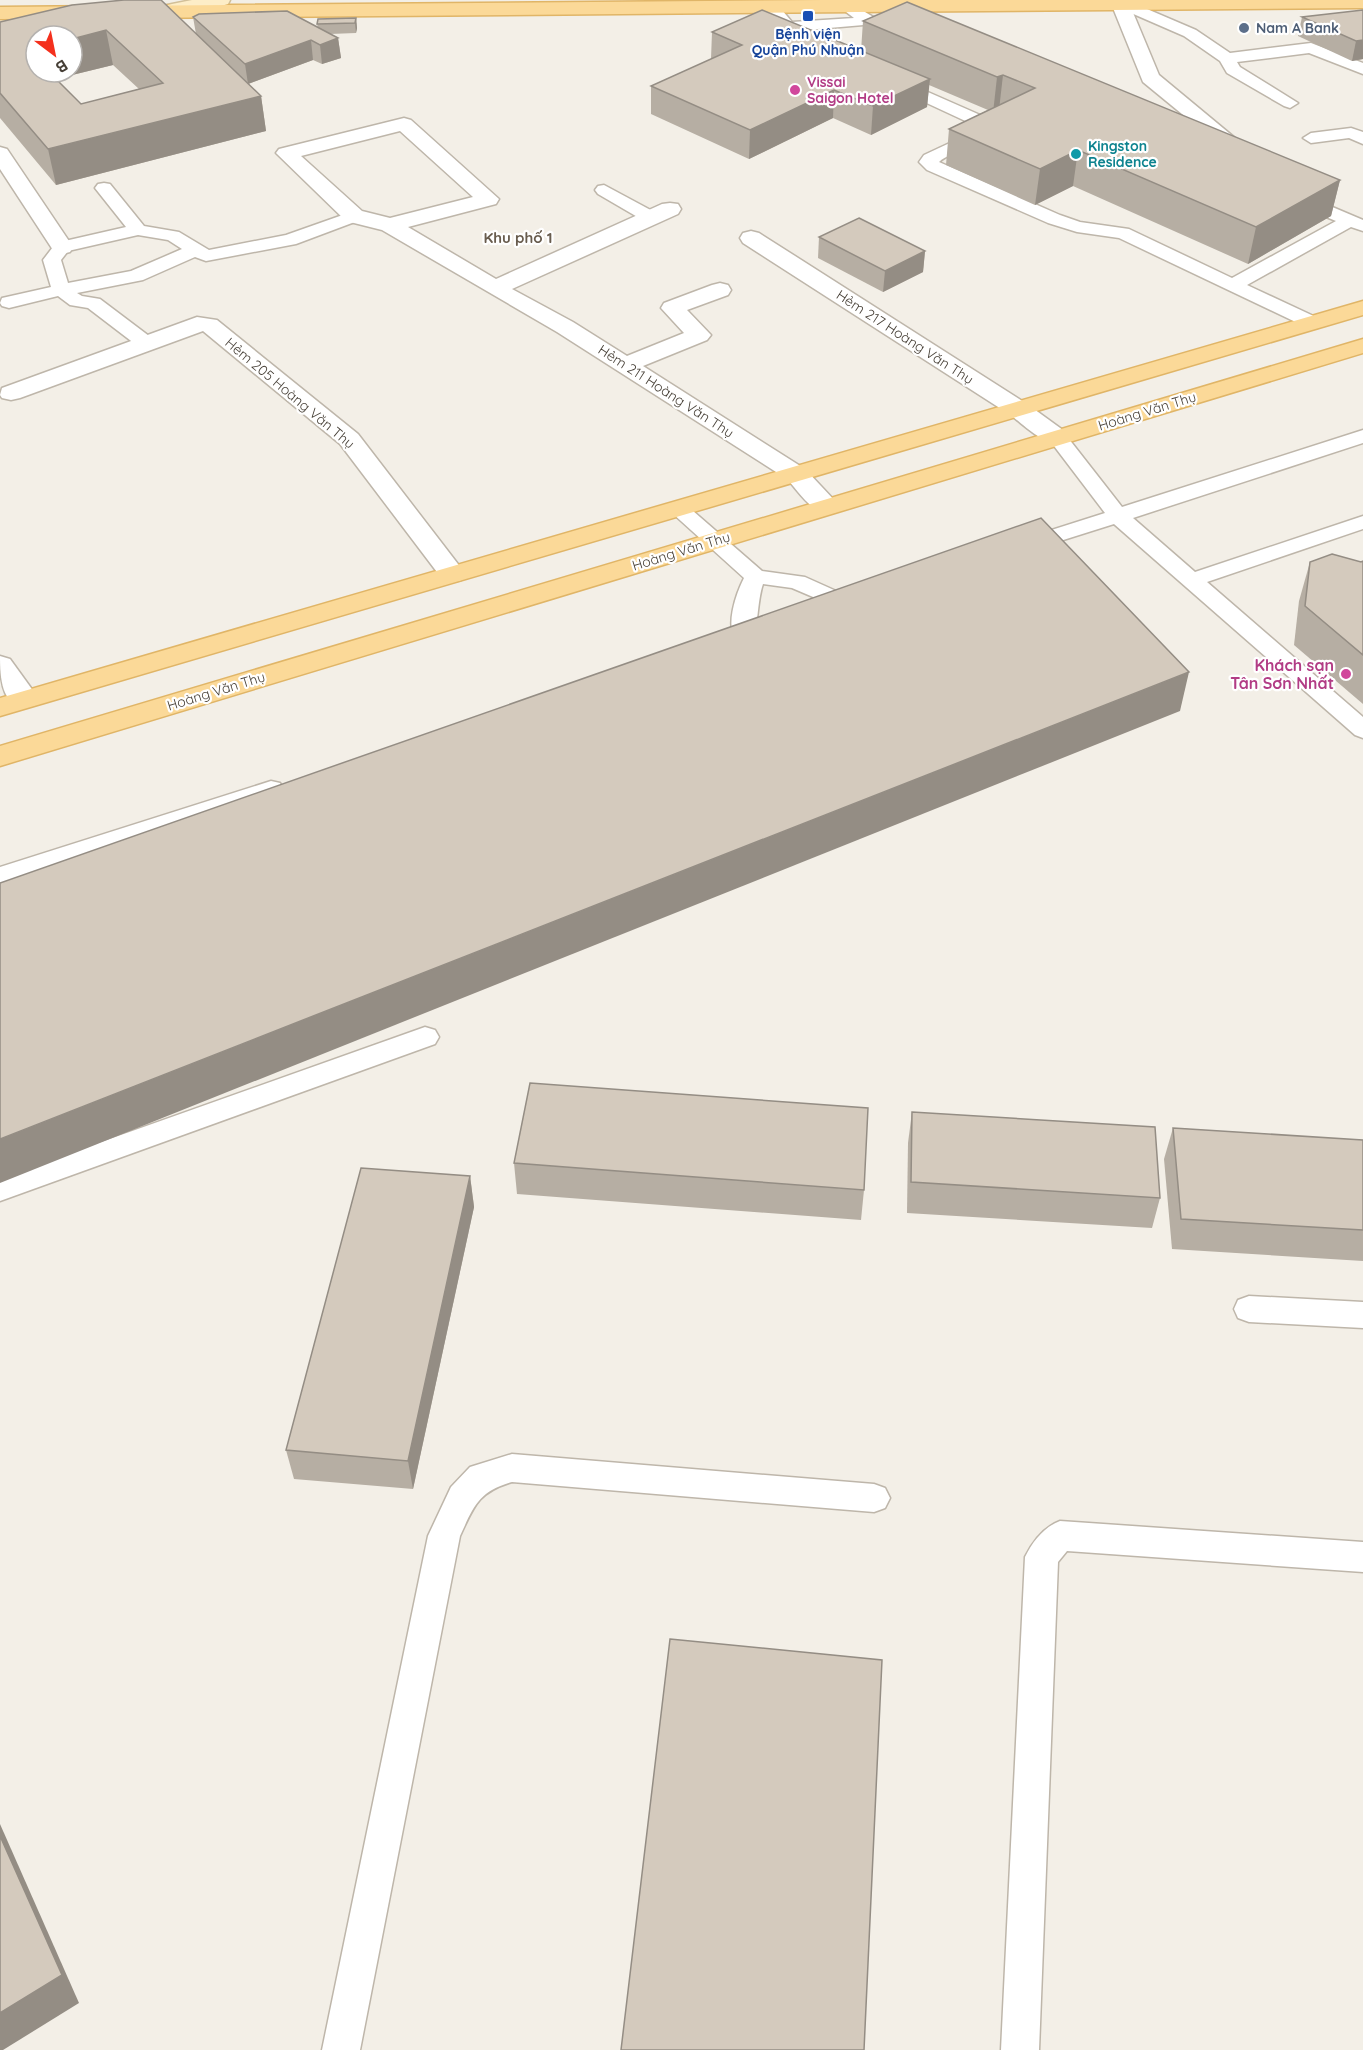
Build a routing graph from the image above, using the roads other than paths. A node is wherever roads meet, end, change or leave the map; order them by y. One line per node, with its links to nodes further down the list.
1 (221, 0): 7 (street)
2 (1363, 2): 3 (main road)
3 (1120, 3): 4 (main road); 15 (lane); 21 (street)
4 (900, 4): 5 (main road); 10 (lane)
5 (845, 5): 6 (main road); 9 (lane)
6 (771, 6): 7 (main road); 12 (lane)
7 (171, 10): 8 (main road); 11 (street)
8 (0, 14)
9 (870, 21): 12 (lane); 13 (lane)
10 (944, 22)
11 (84, 25)
12 (788, 27): 14 (lane)
13 (890, 28)
14 (830, 50)
15 (1227, 58): 16 (lane); 18 (lane)
16 (1363, 69)
17 (883, 77): 34 (lane)
18 (1290, 103)
19 (1311, 138): 20 (lane)
20 (1363, 139)
21 (1228, 142)
22 (0, 153): 32 (street)
23 (104, 188): 30 (lane)
24 (604, 190): 26 (lane)
25 (1284, 193): 28 (lane)
26 (661, 214): 35 (street)
27 (354, 216): 29 (street, Hẻm 211 Hoàng Văn Thụ); 29 (street, Hẻm 211 Hoàng Văn Thụ); 33 (lane)
28 (1356, 224): 34 (lane)
29 (390, 225): 35 (street, Hẻm 211 Hoàng Văn Thụ)
30 (138, 230): 32 (lane); 33 (lane)
31 (751, 238): 45 (street, Hẻm 217 Hoàng Văn Thụ)
32 (62, 247): 36 (lane)
33 (195, 250): 36 (lane)
34 (1232, 285): 40 (lane)
35 (495, 288): 43 (street, Hẻm 211 Hoàng Văn Thụ)
36 (61, 290): 38 (lane); 41 (lane)
37 (720, 290): 43 (street)
38 (9, 302)
39 (1363, 308): 40 (main road)
40 (1312, 323): 45 (main road)
41 (146, 343): 44 (street, Hẻm 205 Hoàng Văn Thụ); 55 (street, Hẻm 205 Hoàng Văn Thụ)
42 (1363, 346): 47 (main road, Hoàng Văn Thụ)
43 (625, 365): 48 (street, Hẻm 211 Hoàng Văn Thụ)
44 (11, 393)
45 (1018, 409): 47 (street, Hẻm 217 Hoàng Văn Thụ); 48 (main road)
46 (1363, 436): 51 (lane)
47 (1058, 438): 49 (main road, Hoàng Văn Thụ); 51 (lane)
48 (796, 474): 49 (street, Hẻm 211 Hoàng Văn Thụ); 50 (main road)
49 (827, 507): 53 (main road, Hoàng Văn Thụ)
50 (678, 508): 53 (lane); 55 (main road)
51 (1117, 515): 54 (lane); 57 (lane)
52 (1363, 522): 57 (lane)
53 (714, 541): 56 (lane); 67 (main road, Hoàng Văn Thụ)
54 (1004, 552)
55 (452, 574): 65 (main road)
56 (756, 577): 59 (lane); 62 (lane)
57 (1192, 580): 66 (lane)
58 (869, 596): 59 (lane)
59 (846, 604): 60 (lane)
60 (812, 615)
61 (767, 629): 62 (lane)
62 (744, 636): 63 (lane)
63 (722, 644)
64 (0, 665): 65 (street)
65 (13, 703)
66 (1363, 730)
67 (0, 756)
68 (293, 782): 69 (lane)
69 (0, 876)
70 (425, 1037): 71 (lane)
71 (0, 1190)
72 (1249, 1309): 73 (lane)
73 (1363, 1315)
74 (874, 1498): 76 (lane)
75 (1363, 1557): 77 (lane)
76 (341, 2050)
77 (1020, 2050)

